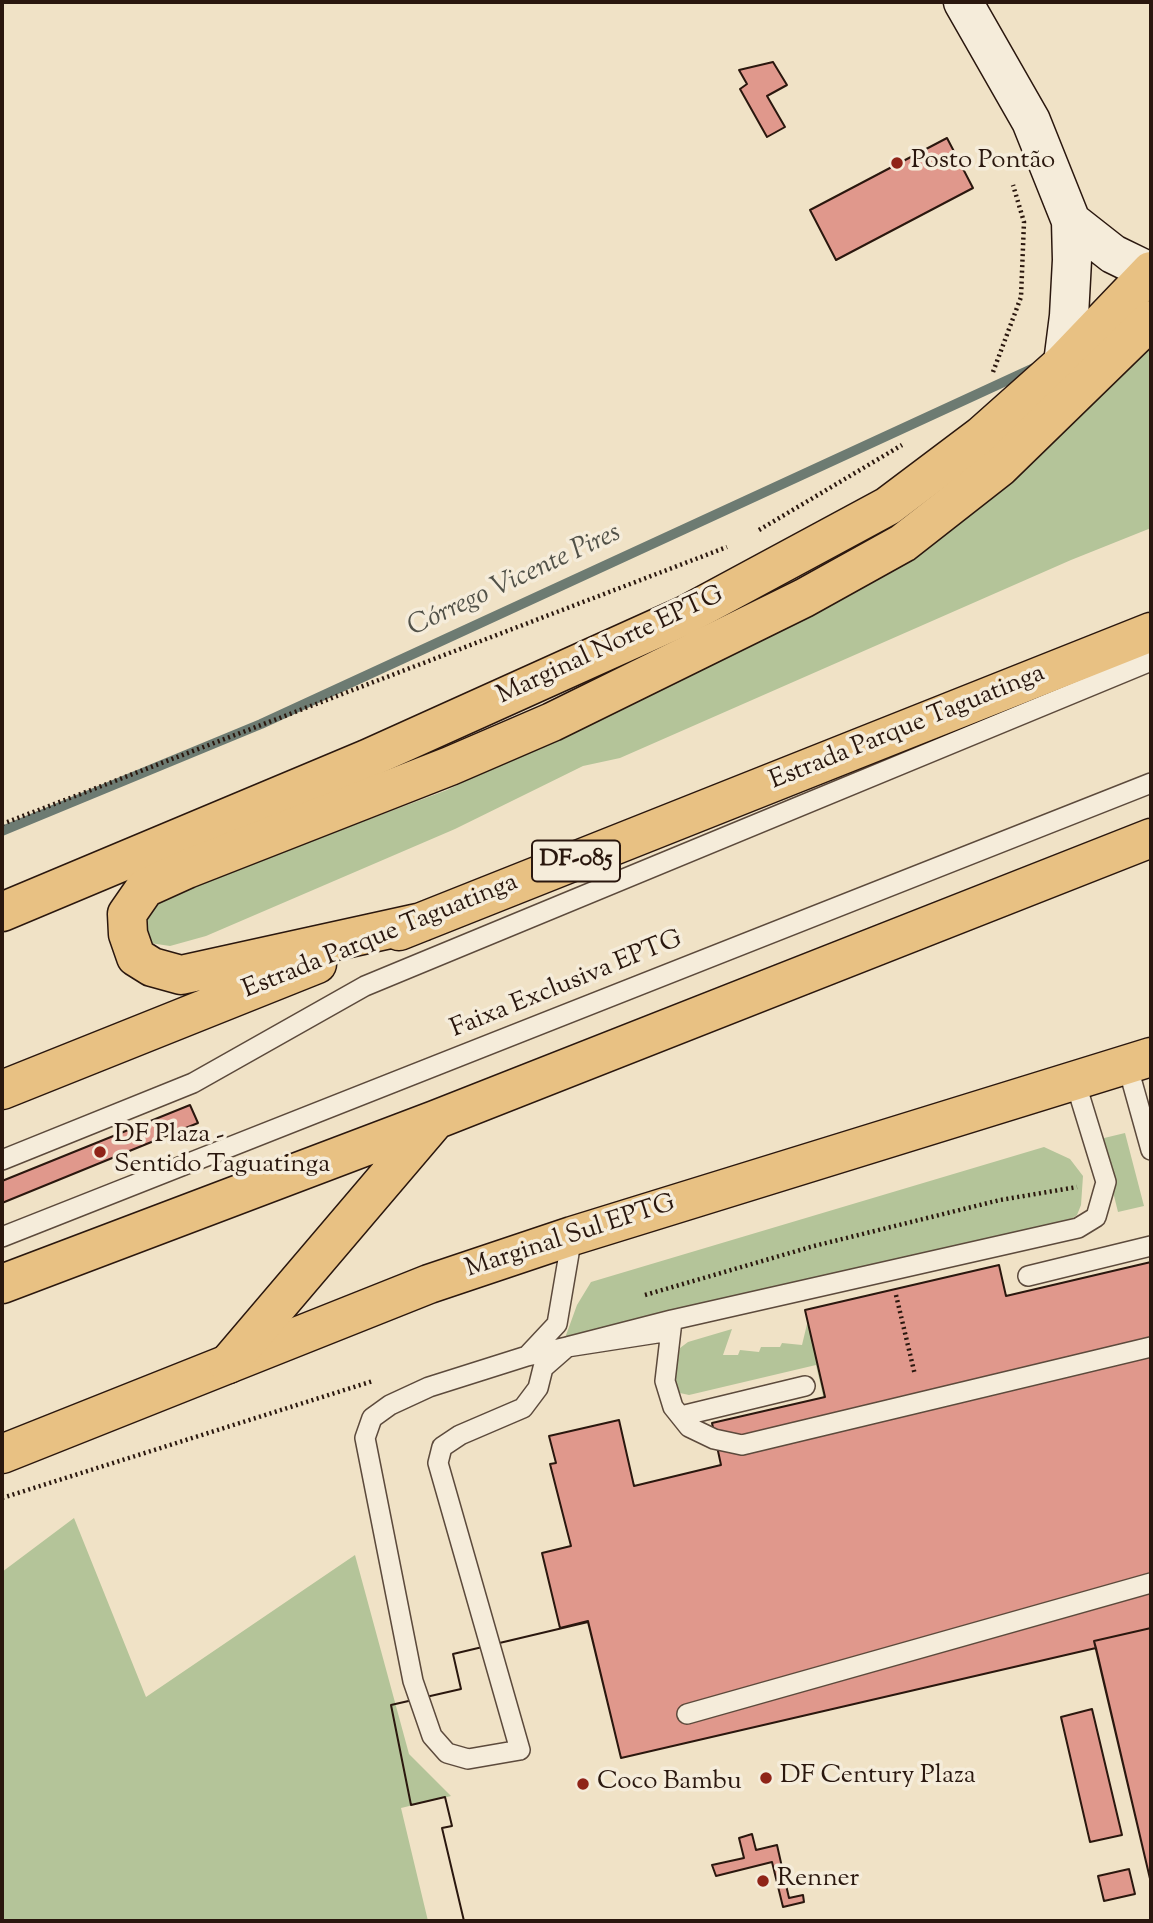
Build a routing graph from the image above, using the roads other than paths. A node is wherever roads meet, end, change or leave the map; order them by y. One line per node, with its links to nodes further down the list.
1 (963, 2): 2 (street)
2 (1071, 221): 3 (street); 5 (street)
3 (1151, 272): 5 (main road, Marginal Norte EPTG)
4 (1151, 320): 11 (main road)
5 (1063, 363): 10 (main road, Marginal Norte EPTG)
6 (1151, 632): 11 (main road, Estrada Parque Taguatinga / DF-085)
7 (1151, 661): 17 (lane)
8 (1151, 783): 19 (lane, Faixa Exclusiva EPTG)
9 (1151, 838): 15 (main road)
10 (2, 912)
11 (422, 922): 14 (main road, Estrada Parque Taguatinga / DF-085)
12 (1139, 1060): 13 (main road, Marginal Sul EPTG); 16 (lane)
13 (1075, 1081): 18 (main road, Marginal Sul EPTG); 23 (lane)
14 (2, 1090)
15 (435, 1120): 22 (main road); 27 (main road)
16 (1151, 1150)
17 (2, 1160)
18 (572, 1236): 26 (lane); 27 (main road, Marginal Sul EPTG)
19 (2, 1237)
20 (1151, 1247): 21 (lane)
21 (1028, 1276)
22 (2, 1284)
23 (671, 1326): 24 (lane); 29 (lane)
24 (566, 1347): 26 (lane); 26 (lane)
25 (1151, 1347): 29 (lane)
26 (527, 1356)
27 (228, 1364): 30 (main road, Marginal Sul EPTG)
28 (805, 1386): 29 (lane)
29 (681, 1416)
30 (2, 1454)
31 (1151, 1583): 32 (lane)
32 (687, 1714)

